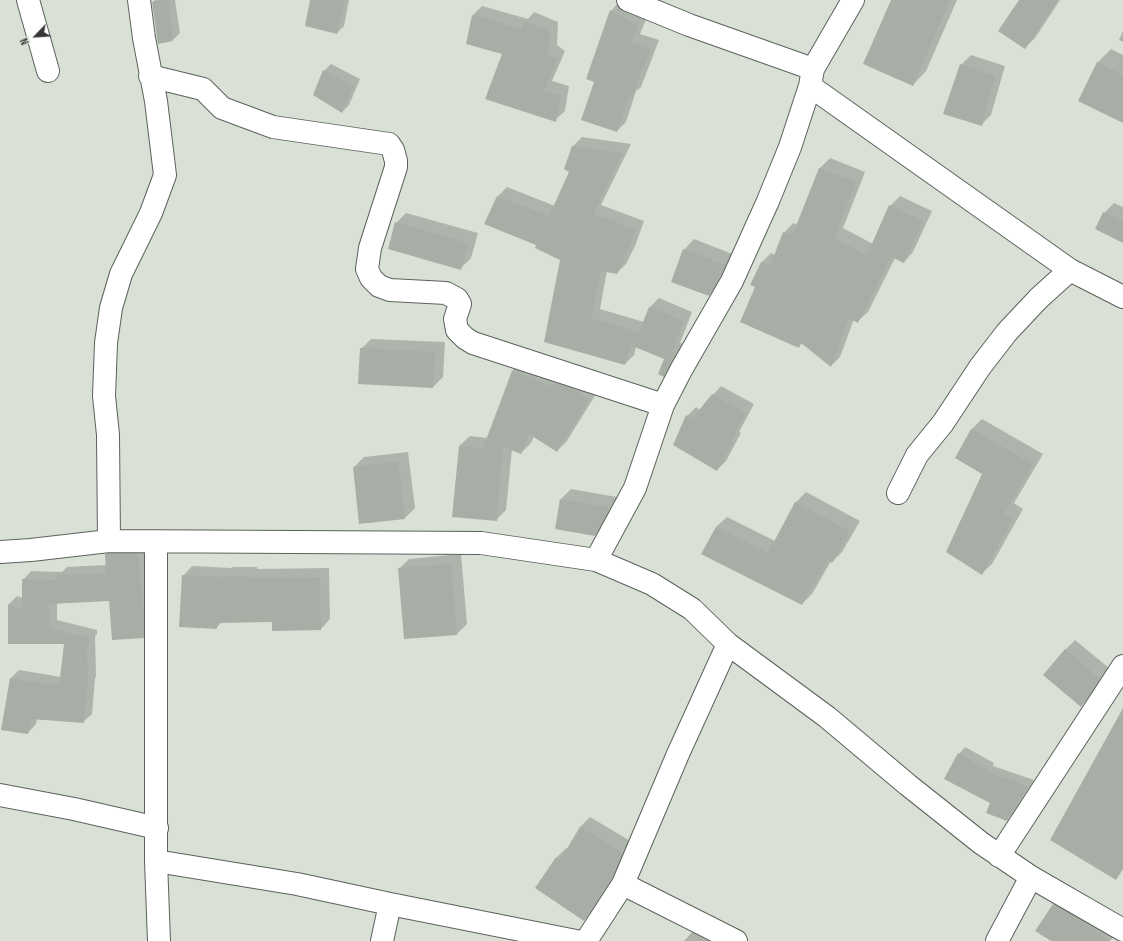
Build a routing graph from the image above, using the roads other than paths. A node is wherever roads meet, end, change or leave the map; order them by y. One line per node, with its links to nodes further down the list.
1 (28, 0): 5 (street)
2 (139, 0): 6 (street)
3 (628, 0): 7 (street)
4 (853, 0): 7 (street)
5 (48, 71)
6 (150, 76): 10 (street); 12 (street)
7 (811, 78): 8 (street); 10 (street)
8 (1070, 270): 9 (street); 11 (street)
9 (1123, 297)
10 (663, 406): 15 (street)
11 (898, 493)
12 (109, 541): 13 (street); 14 (street)
13 (156, 542): 15 (street); 19 (street)
14 (0, 552)
15 (596, 560): 16 (street)
16 (728, 644): 20 (street); 23 (street)
17 (1123, 666): 20 (street)
18 (0, 795): 19 (street)
19 (156, 828): 21 (street)
20 (999, 856): 22 (street)
21 (156, 861): 24 (street); 26 (street)
22 (1031, 877): 25 (street); 31 (street)
23 (623, 884): 29 (street); 30 (street)
24 (390, 904): 27 (street); 28 (street)
25 (1123, 930)
26 (159, 941)
27 (382, 941)
28 (576, 941)
29 (586, 941)
30 (736, 941)
31 (997, 941)

